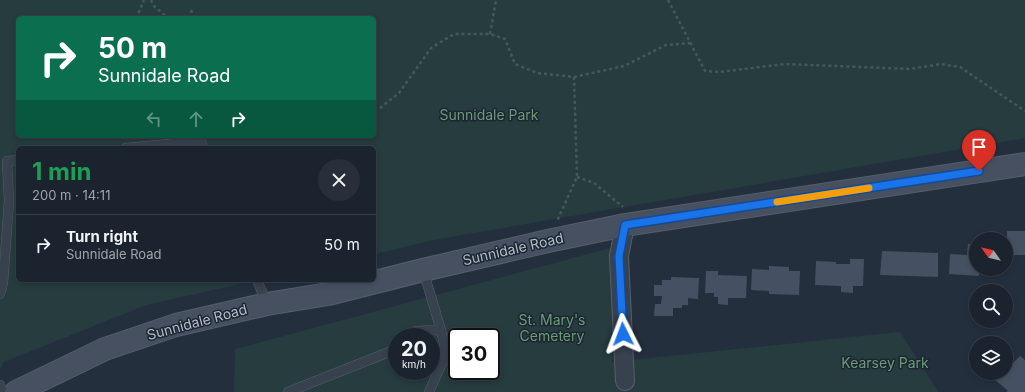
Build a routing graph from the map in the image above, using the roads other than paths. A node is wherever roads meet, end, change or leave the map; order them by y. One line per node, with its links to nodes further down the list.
1 (147, 146): 2 (lane)
2 (203, 146)
3 (16, 160): 5 (lane)
4 (1025, 164): 6 (main road, Sunnidale Road)
5 (14, 200): 11 (lane)
6 (633, 224): 7 (main road, Sunnidale Road); 15 (street)
7 (423, 270): 9 (main road, Sunnidale Road); 13 (lane)
8 (258, 282): 12 (lane)
9 (376, 282)
10 (376, 282): 12 (main road, Sunnidale Road)
11 (0, 294)
12 (267, 304): 18 (main road, Sunnidale Road)
13 (441, 330): 20 (lane)
14 (388, 352): 19 (lane)
15 (625, 381)
16 (0, 385): 17 (lane)
17 (3, 392)
18 (16, 392)
19 (288, 392)
20 (429, 392)

